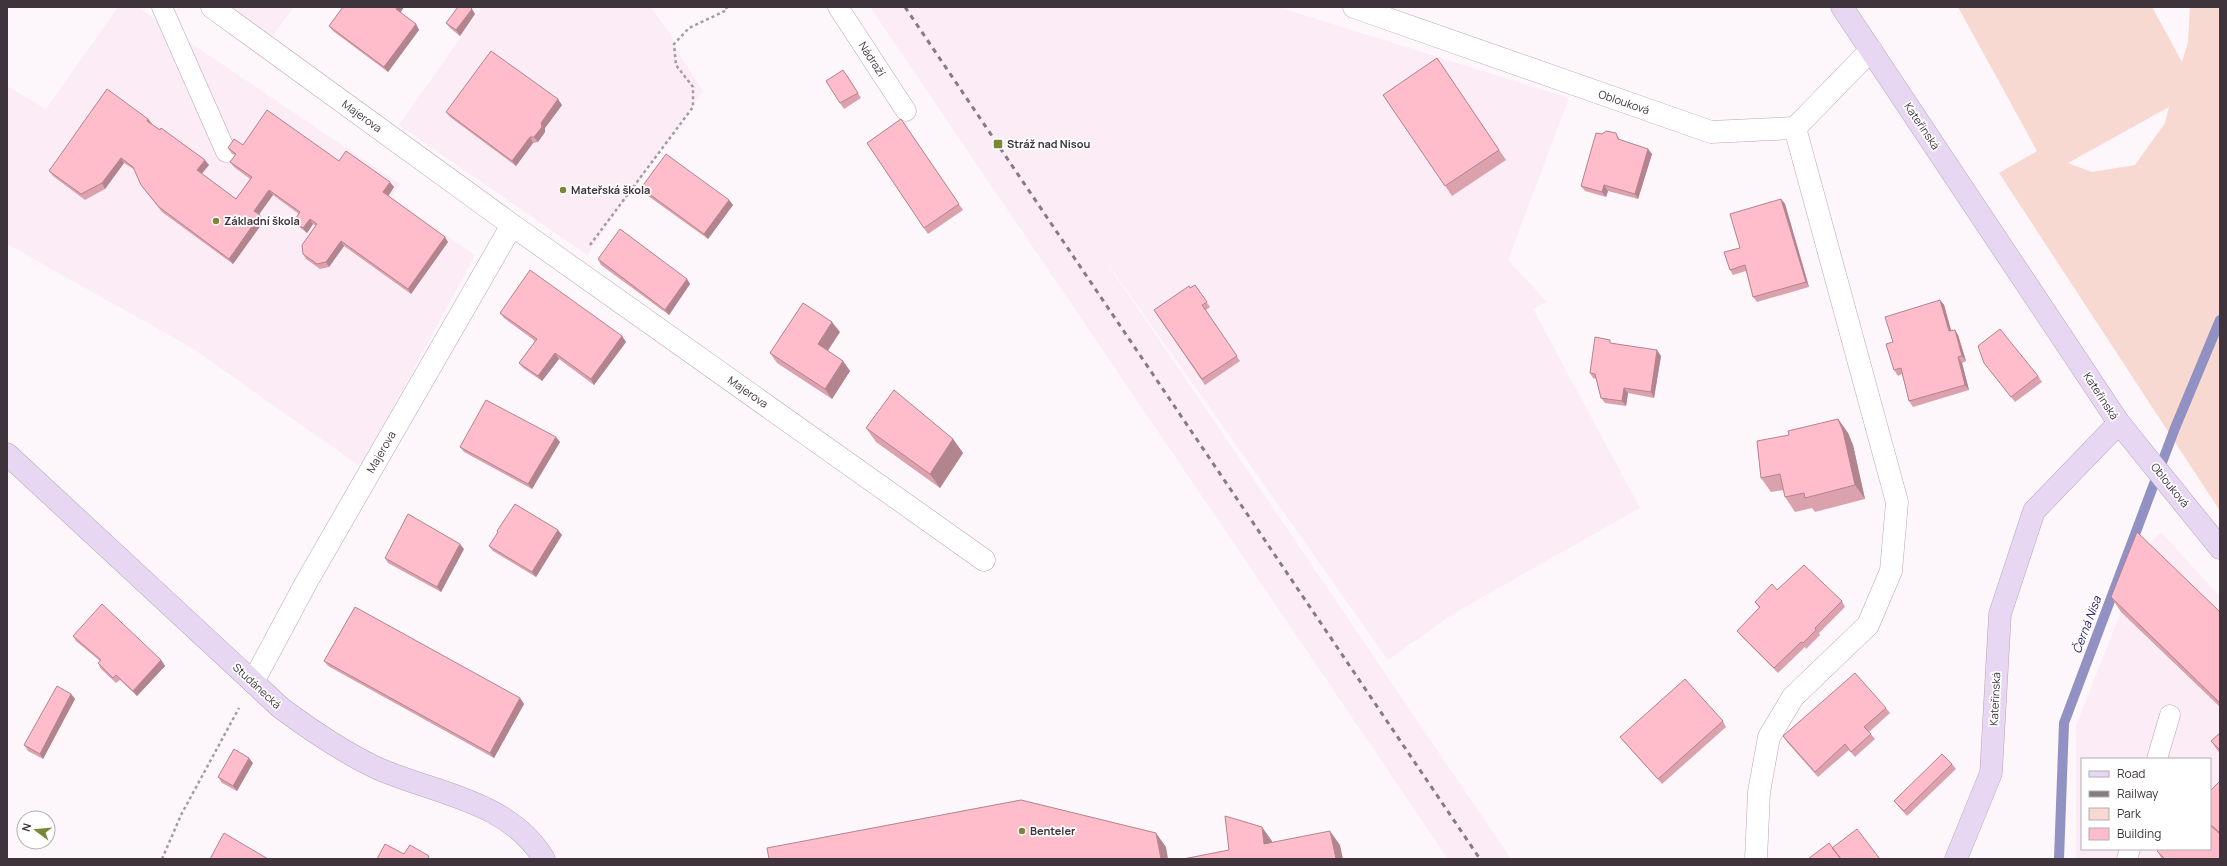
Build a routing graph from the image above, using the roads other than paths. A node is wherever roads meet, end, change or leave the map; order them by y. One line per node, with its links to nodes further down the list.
1 (162, 7): 9 (lane)
2 (212, 7): 10 (street, Majerova)
3 (838, 7): 7 (lane, Nádraží)
4 (1354, 7): 8 (street, Oblouková)
5 (1842, 7): 6 (street, Kateřinská)
6 (1871, 50): 8 (street); 11 (street, Kateřinská)
7 (906, 111)
8 (1795, 128): 19 (street)
9 (226, 152)
10 (512, 225): 14 (street, Majerova); 15 (street, Majerova)
11 (2119, 423): 13 (street, Oblouková); 20 (street, Kateřinská)
12 (7, 454): 15 (street, Studánecká)
13 (2220, 548)
14 (984, 560)
15 (253, 682): 18 (street, Studánecká)
16 (2170, 715): 17 (lane)
17 (2157, 758)
18 (544, 859)
19 (1756, 859)
20 (1956, 859)

